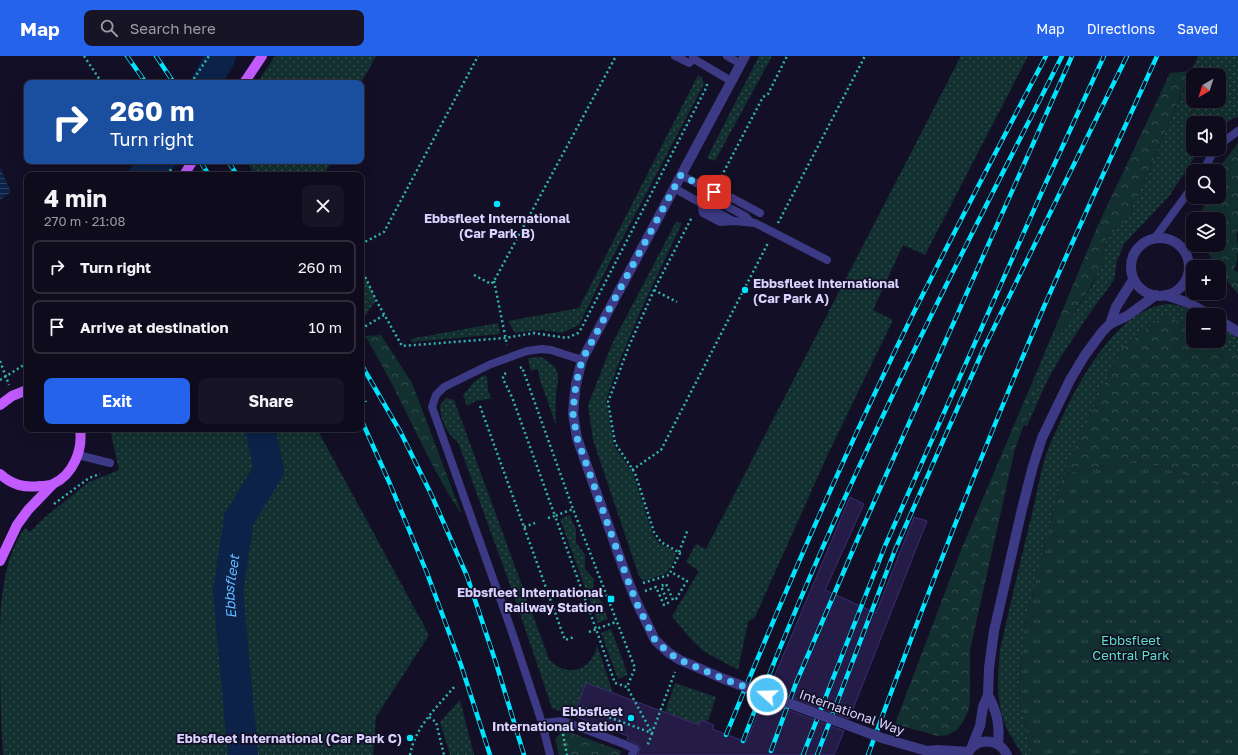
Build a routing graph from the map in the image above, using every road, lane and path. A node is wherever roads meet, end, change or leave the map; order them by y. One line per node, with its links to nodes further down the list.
1 (84, 56): 12 (path)
2 (209, 56): 13 (path)
3 (262, 56): 14 (main road)
4 (478, 56): 30 (path)
5 (616, 56): 35 (path)
6 (675, 56): 10 (lane)
7 (727, 56): 11 (lane)
8 (787, 56): 21 (path)
9 (865, 56): 28 (path)
10 (693, 57): 16 (lane)
11 (743, 60): 16 (street, International Way)
12 (100, 80)
13 (193, 80)
14 (246, 80)
15 (707, 80): 45 (path)
16 (731, 81): 19 (street, International Way)
17 (1238, 132): 18 (lane)
18 (1226, 140)
19 (681, 175): 20 (street, International Way); 21 (lane)
20 (674, 188): 23 (lane); 47 (street, International Way)
21 (717, 194): 25 (lane); 27 (lane)
22 (1186, 196): 29 (lane)
23 (701, 203): 24 (lane); 26 (lane)
24 (703, 213): 26 (lane); 36 (path)
25 (760, 213)
26 (734, 221): 27 (lane)
27 (750, 221): 28 (lane)
28 (774, 232): 31 (lane); 63 (path)
29 (1154, 239): 34 (street); 37 (street)
30 (364, 242)
31 (827, 260)
32 (364, 274): 40 (path)
33 (474, 275): 35 (path)
34 (1133, 280): 37 (street); 41 (street)
35 (494, 281): 45 (path)
36 (654, 290): 38 (path); 63 (path)
37 (1160, 295): 39 (street); 41 (street)
38 (677, 302)
39 (1198, 308)
40 (384, 314): 43 (path); 45 (path)
41 (1110, 324): 86 (street)
42 (1226, 324): 44 (street)
43 (364, 328)
44 (1238, 332)
45 (505, 338): 46 (path)
46 (507, 346)
47 (582, 360): 89 (lane); 95 (street, International Way, bridge)
48 (0, 361): 52 (path)
49 (24, 365): 52 (path)
50 (515, 370): 68 (path)
51 (510, 371): 69 (path)
52 (6, 377): 53 (path); 55 (path)
53 (0, 380)
54 (24, 391): 55 (main road)
55 (12, 396): 58 (main road)
56 (364, 398): 57 (path)
57 (366, 402)
58 (1, 403)
59 (480, 406): 72 (path)
60 (80, 432): 61 (main road)
61 (78, 455): 62 (lane); 66 (main road)
62 (110, 463)
63 (632, 470): 74 (path)
64 (103, 473): 67 (path)
65 (0, 474): 66 (main road)
66 (52, 485): 75 (main road)
67 (50, 506)
68 (573, 509): 69 (path); 79 (path)
69 (555, 516): 70 (path); 80 (path)
70 (548, 518)
71 (535, 523): 72 (path)
72 (524, 527): 82 (path)
73 (688, 529): 74 (path)
74 (679, 552): 76 (path)
75 (0, 561)
76 (671, 572): 77 (path); 78 (path)
77 (647, 582)
78 (644, 591)
79 (616, 622): 80 (path); 85 (path)
80 (596, 629): 81 (path); 85 (path)
81 (588, 632)
82 (574, 637)
83 (675, 670): 91 (path)
84 (454, 686): 88 (path)
85 (627, 687): 91 (path)
86 (988, 695): 92 (street); 94 (street)
87 (581, 707): 91 (path)
88 (429, 717): 96 (path); 97 (path)
89 (542, 723): 98 (lane); 100 (lane)
90 (563, 731): 99 (path)
91 (652, 733): 93 (path)
92 (998, 744): 94 (street, International Way); 101 (street)
93 (647, 748)
94 (969, 751): 95 (street, International Way)
95 (928, 753)
96 (410, 755)
97 (444, 755)
98 (550, 755)
99 (568, 755)
100 (632, 755)
101 (1007, 755)

